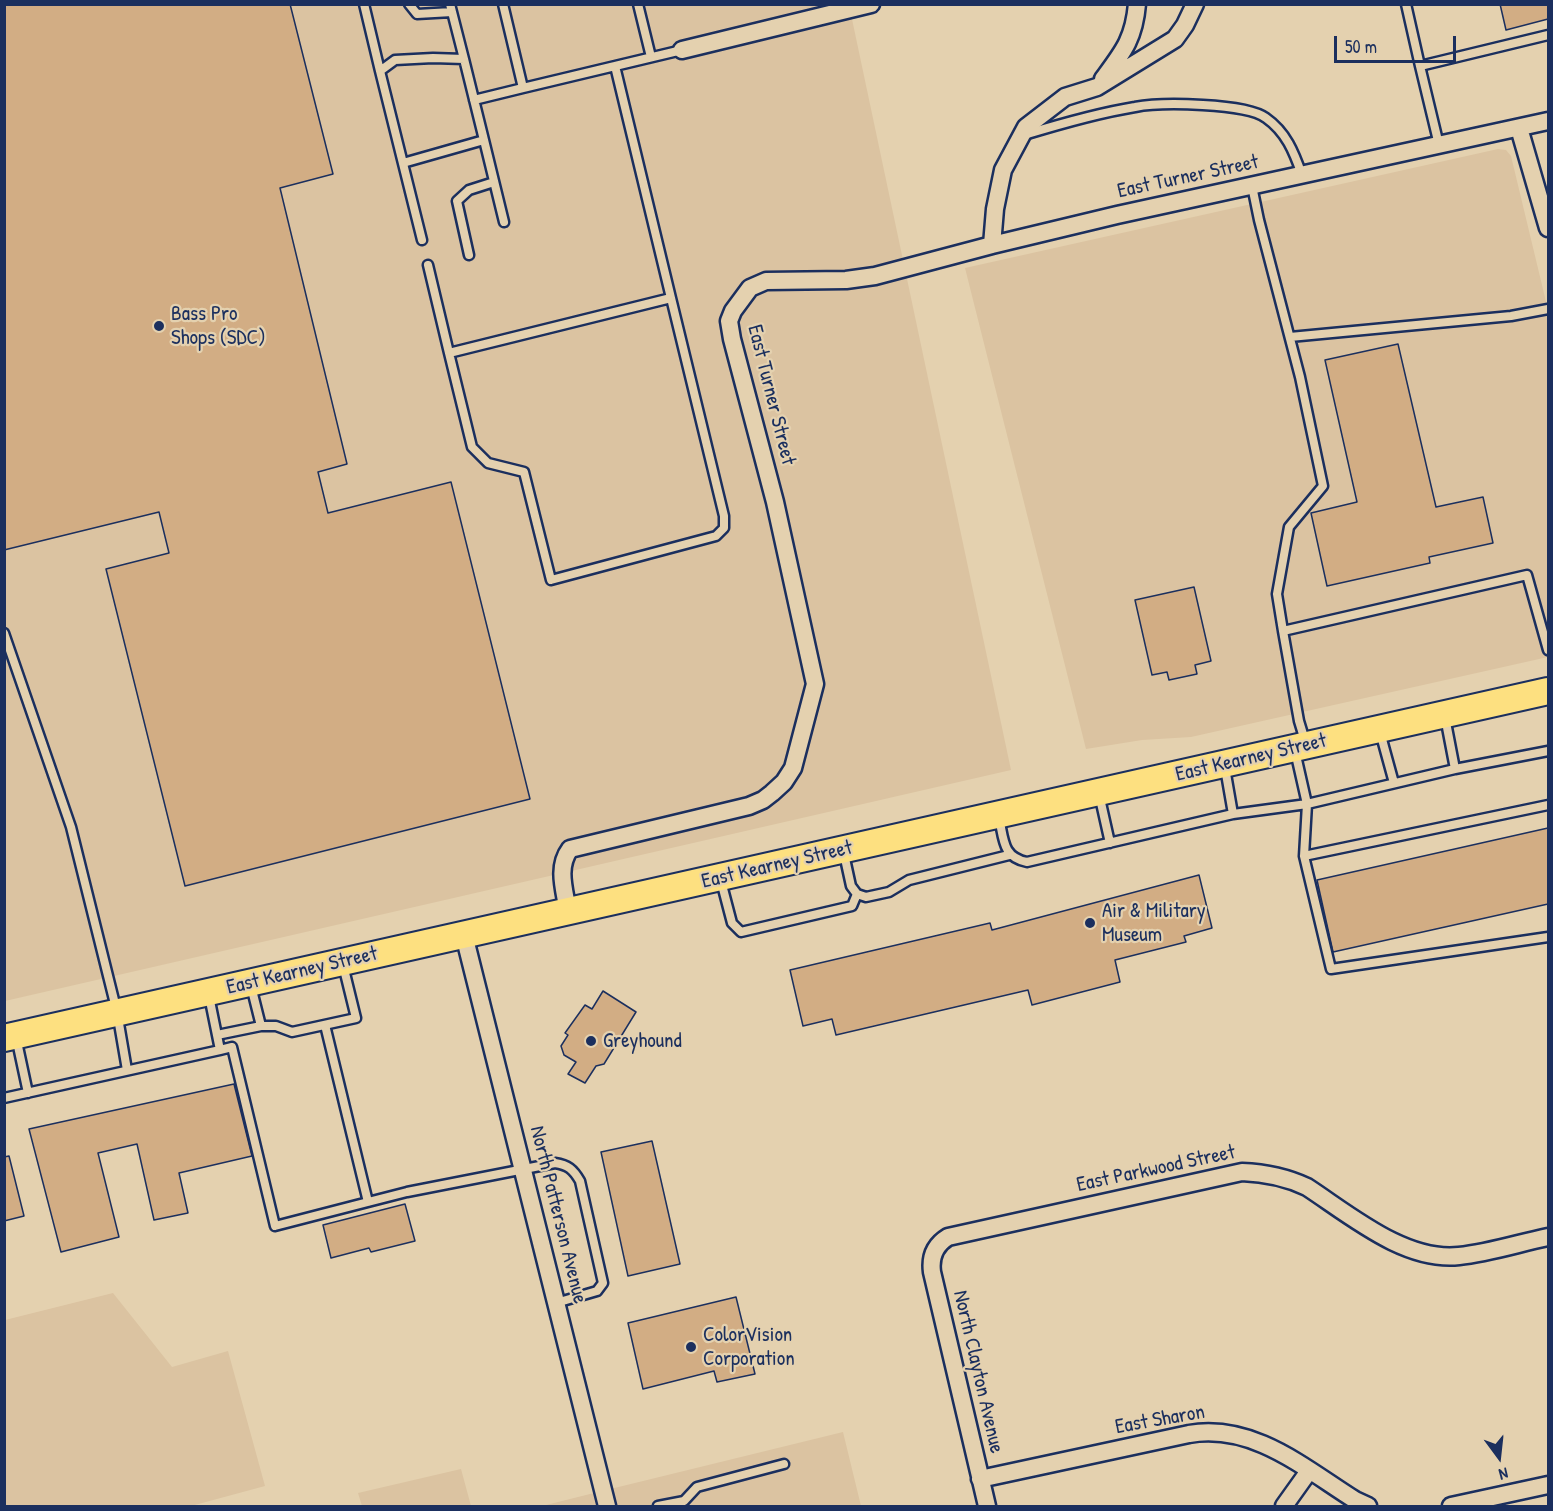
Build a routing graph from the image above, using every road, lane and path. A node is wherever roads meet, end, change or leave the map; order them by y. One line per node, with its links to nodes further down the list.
1 (364, 4): 16 (lane)
2 (409, 4): 9 (lane)
3 (503, 4): 18 (lane)
4 (638, 4): 12 (lane)
5 (871, 4): 11 (street)
6 (1137, 4): 17 (street)
7 (1195, 4): 17 (street)
8 (1406, 4): 15 (lane)
9 (451, 8): 13 (lane)
10 (1548, 35): 15 (lane)
11 (682, 50): 12 (lane)
12 (651, 57): 14 (lane)
13 (464, 59): 16 (lane); 19 (lane)
14 (615, 66): 18 (lane); 35 (lane)
15 (1420, 66): 24 (lane)
16 (380, 71): 25 (lane)
17 (1097, 87): 22 (street)
18 (524, 88): 19 (lane)
19 (474, 100): 23 (lane)
20 (1548, 121): 21 (street, East Turner Street)
21 (1519, 128): 24 (street, East Turner Street); 30 (street)
22 (1022, 136): 26 (lane); 32 (street)
23 (484, 140): 25 (lane); 27 (lane)
24 (1439, 145): 26 (street, East Turner Street)
25 (403, 163): 31 (lane)
26 (1302, 175): 28 (street, East Turner Street)
27 (494, 182): 29 (lane); 33 (lane)
28 (1252, 186): 32 (street, East Turner Street); 37 (lane)
29 (504, 222)
30 (1548, 228)
31 (422, 240)
32 (992, 244): 61 (street, East Turner Street)
33 (469, 255)
34 (428, 265): 38 (lane)
35 (671, 298): 38 (lane); 38 (lane)
36 (1548, 309): 37 (lane)
37 (1290, 337): 39 (lane)
38 (449, 353)
39 (1283, 632): 41 (lane); 45 (lane)
40 (4, 633): 67 (lane)
41 (1548, 650)
42 (1548, 691): 43 (main road, East Kearney Street)
43 (1444, 714): 44 (main road, East Kearney Street); 48 (lane)
44 (1379, 729): 45 (main road, East Kearney Street); 49 (lane)
45 (1300, 747): 47 (main road, East Kearney Street); 51 (lane)
46 (1548, 752): 48 (lane)
47 (1224, 764): 50 (main road, East Kearney Street); 53 (lane)
48 (1455, 769): 49 (lane)
49 (1394, 783): 51 (lane)
50 (1098, 792): 54 (main road, East Kearney Street); 55 (lane)
51 (1307, 804): 53 (lane); 58 (lane)
52 (1548, 805): 58 (lane)
53 (1233, 814): 55 (lane)
54 (999, 815): 56 (main road, East Kearney Street); 57 (lane)
55 (1110, 843): 57 (lane)
56 (843, 850): 59 (main road, East Kearney Street); 60 (lane)
57 (1009, 855): 60 (lane)
58 (1304, 856): 63 (lane)
59 (720, 878): 60 (lane); 61 (main road, East Kearney Street)
60 (857, 894)
61 (568, 912): 62 (main road, East Kearney Street)
62 (464, 935): 64 (main road, East Kearney Street); 76 (street, North Patterson Avenue)
63 (1548, 937)
64 (342, 962): 65 (main road, East Kearney Street); 68 (lane)
65 (251, 982): 66 (main road, East Kearney Street); 69 (lane)
66 (208, 992): 67 (main road, East Kearney Street); 70 (lane)
67 (117, 1012): 71 (main road, East Kearney Street); 73 (lane)
68 (325, 1025): 69 (lane); 77 (lane)
69 (261, 1026): 70 (lane)
70 (217, 1035): 72 (lane)
71 (10, 1036): 74 (lane)
72 (220, 1050): 73 (lane); 77 (lane)
73 (127, 1070): 74 (lane)
74 (28, 1093): 75 (lane)
75 (4, 1098)
76 (523, 1170): 77 (lane); 80 (street, North Patterson Avenue); 80 (lane)
77 (368, 1202)
78 (1548, 1237): 79 (street, East Parkwood Street)
79 (937, 1247): 83 (street, North Clayton Avenue)
80 (556, 1303): 85 (street, North Patterson Avenue)
81 (784, 1464): 86 (lane)
82 (1309, 1471): 83 (street, East Sharon); 88 (street); 89 (street, East Sharon)
83 (980, 1479): 87 (street, North Clayton Avenue)
84 (1548, 1485): 90 (street)
85 (608, 1506)
86 (658, 1506)
87 (987, 1506)
88 (1284, 1506)
89 (1368, 1506)
90 (1451, 1506)

